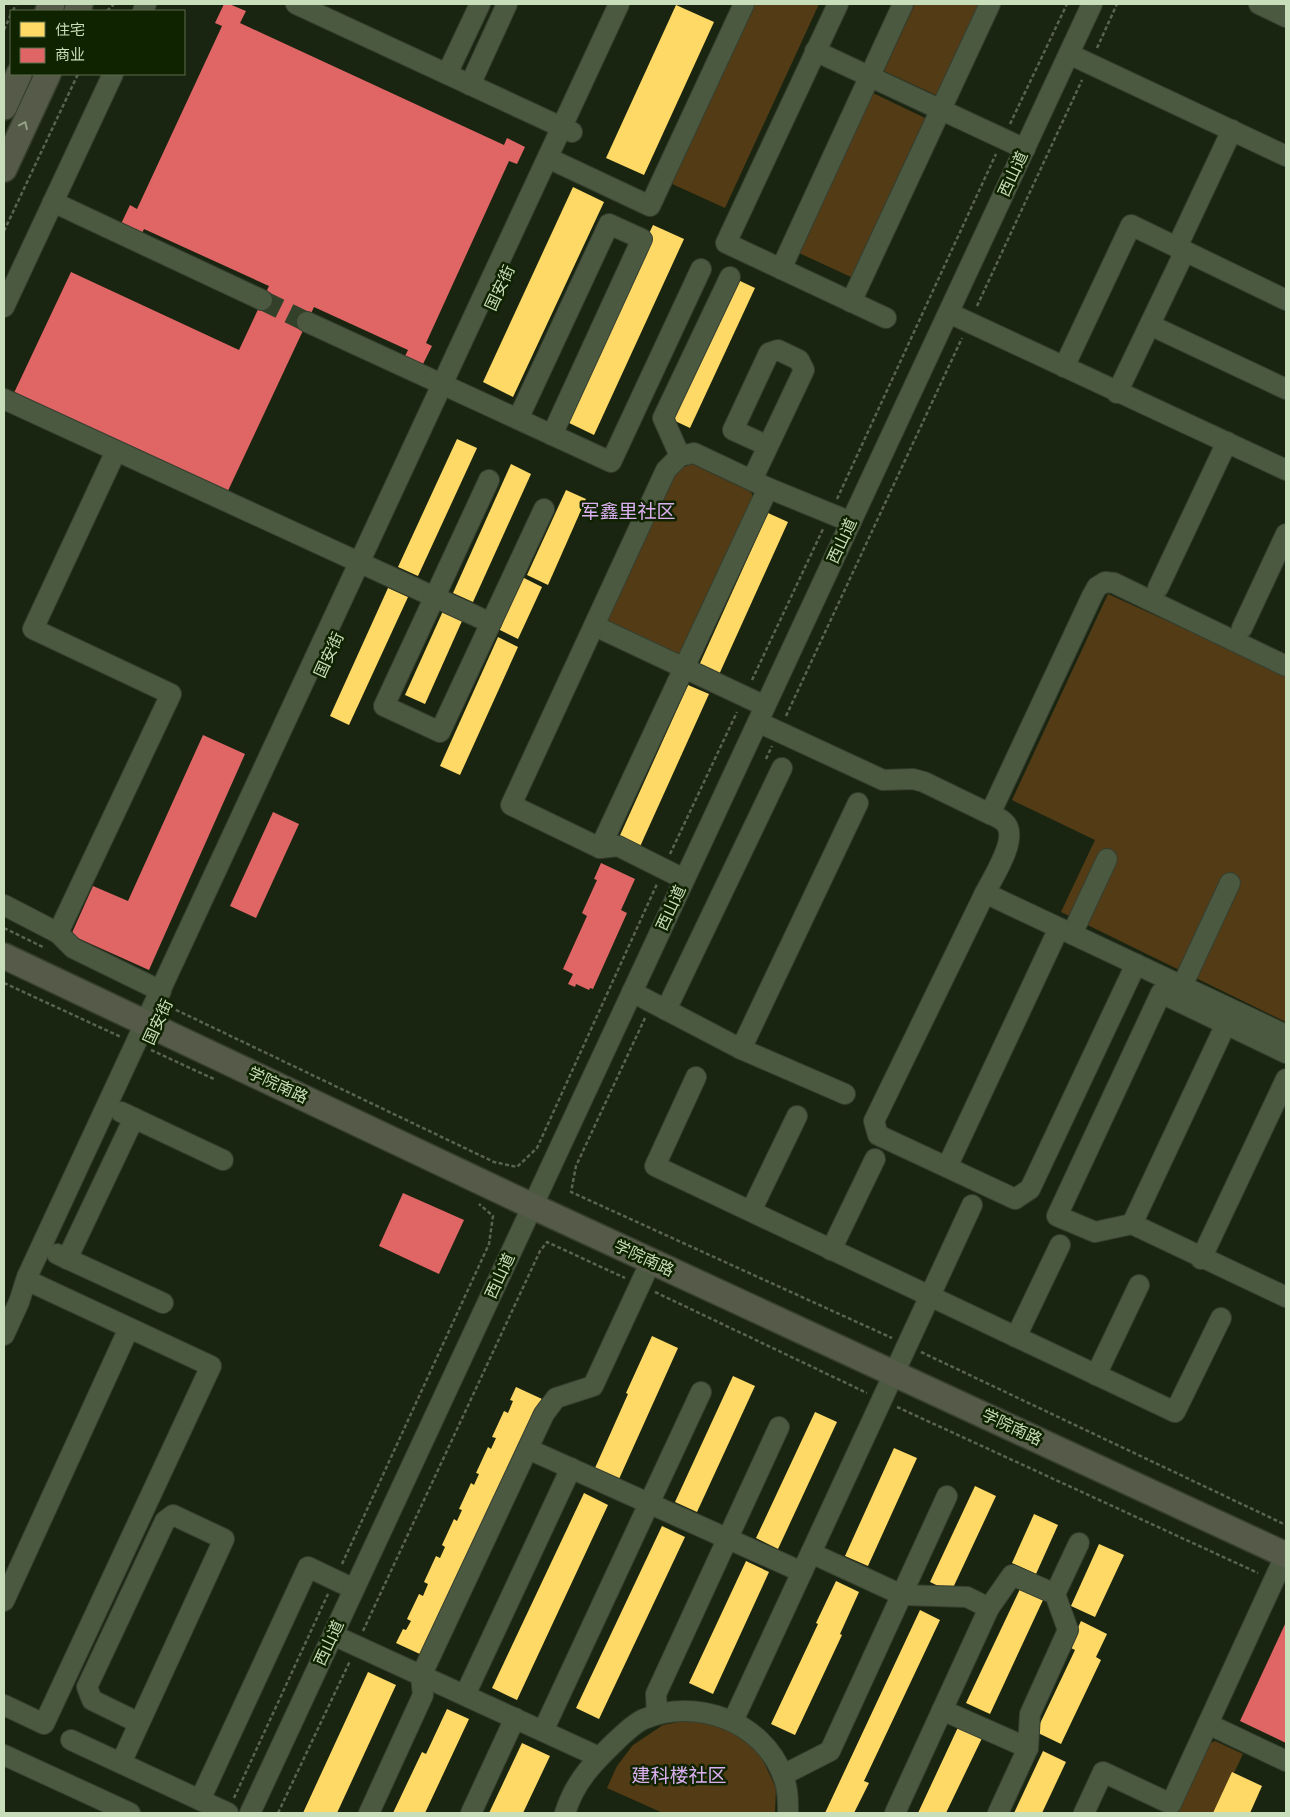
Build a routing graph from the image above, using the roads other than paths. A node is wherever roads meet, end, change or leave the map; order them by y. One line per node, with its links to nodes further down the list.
1 (296, 4): 15 (street)
2 (480, 4): 15 (street)
3 (507, 4): 20 (street)
4 (619, 4): 23 (street, 国安街)
5 (632, 4): 23 (street, 国安街)
6 (744, 4): 27 (street)
7 (838, 4): 13 (street)
8 (903, 4): 19 (street)
9 (990, 4): 22 (street)
10 (1092, 4): 14 (street, 西山道)
11 (1259, 4): 12 (street)
12 (1283, 11)
13 (815, 51): 19 (street); 32 (street)
14 (1069, 54): 24 (street); 25 (street, 西山道)
15 (447, 74): 20 (street)
16 (19, 75): 21 (main road)
17 (48, 75): 28 (main road, one-way to 17)
18 (114, 75): 29 (street)
19 (869, 76): 22 (street); 32 (street)
20 (470, 85): 23 (street)
21 (4, 107)
22 (941, 110): 25 (street); 36 (street)
23 (567, 130): 27 (street, 国安街)
24 (1232, 130): 26 (street); 30 (street)
25 (1024, 149): 38 (street, 西山道)
26 (1286, 156)
27 (553, 160): 43 (street, 国安街)
28 (4, 169)
29 (53, 202): 34 (street); 37 (street)
30 (1181, 249): 35 (street); 41 (street); 42 (street)
31 (701, 269): 48 (street)
32 (781, 269): 36 (street)
33 (730, 277): 52 (street)
34 (262, 300)
35 (1286, 300)
36 (851, 302): 39 (street)
37 (4, 307)
38 (948, 313): 42 (street); 57 (street, 西山道)
39 (886, 318)
40 (307, 322): 43 (street)
41 (1150, 325): 44 (street); 45 (street)
42 (1064, 366): 45 (street)
43 (448, 386): 47 (street); 59 (street, 国安街)
44 (1286, 389)
45 (1117, 392): 49 (street)
46 (4, 399): 51 (street)
47 (518, 419): 48 (street); 48 (street)
48 (552, 434)
49 (1227, 442): 53 (street); 60 (street)
50 (768, 446): 50 (street); 55 (street)
51 (116, 451): 59 (street); 78 (street)
52 (680, 456): 55 (street); 63 (street)
53 (1286, 470)
54 (489, 480): 61 (street)
55 (760, 484): 57 (street); 66 (street)
56 (544, 509): 62 (street)
57 (851, 522): 67 (street, 西山道)
58 (1286, 534): 64 (street)
59 (364, 565): 61 (street); 84 (street, 国安街)
60 (1158, 588)
61 (435, 597): 62 (street); 62 (street)
62 (491, 623)
63 (595, 626): 66 (street); 71 (street)
64 (1242, 628)
65 (1286, 666): 70 (street)
66 (684, 668): 67 (street); 71 (street)
67 (761, 714): 70 (street); 73 (street, 西山道)
68 (774, 763): 83 (street)
69 (858, 802): 87 (street)
70 (990, 814): 75 (street)
71 (600, 848): 73 (street)
72 (1107, 859): 77 (street)
73 (684, 879): 82 (street, 西山道)
74 (1230, 883): 81 (street)
75 (985, 893): 77 (street); 96 (street)
76 (4, 906): 78 (street)
77 (1066, 931): 80 (street); 96 (street)
78 (53, 941): 84 (street)
79 (4, 956): 84 (main road, 学院南路)
80 (1136, 964): 81 (street); 96 (street)
81 (1182, 986): 86 (street)
82 (632, 992): 83 (street); 98 (street, 西山道)
83 (659, 1006): 87 (street)
84 (152, 1023): 92 (street, 国安街); 98 (main road, 学院南路); 110 (street, 国安街)
85 (1226, 1024): 88 (street); 100 (street); 100 (street)
86 (1286, 1035)
87 (741, 1049): 91 (street)
88 (1286, 1053)
89 (696, 1077): 99 (street)
90 (1286, 1079): 104 (street)
91 (845, 1094)
92 (126, 1114): 95 (street); 103 (street, 国安街)
93 (797, 1116): 99 (street)
94 (875, 1159): 102 (street)
95 (223, 1160)
96 (947, 1167)
97 (972, 1205): 109 (street)
98 (532, 1206): 105 (main road, 学院南路); 129 (street, 西山道)
99 (751, 1211): 102 (street)
100 (1132, 1224): 104 (street)
101 (1060, 1245): 115 (street)
102 (831, 1250): 109 (street)
103 (59, 1255): 106 (street, 国安街); 111 (street)
104 (1202, 1258): 108 (street)
105 (651, 1262): 116 (main road, 学院南路); 120 (street)
106 (35, 1284): 110 (street, 国安街); 113 (street)
107 (1139, 1285): 117 (street)
108 (1284, 1290)
109 (929, 1296): 115 (street); 116 (street)
110 (19, 1302): 114 (street, 国安街)
111 (163, 1303)
112 (1222, 1318): 117 (street)
113 (129, 1328): 132 (street); 137 (street)
114 (4, 1335)
115 (1016, 1337): 117 (street)
116 (894, 1373): 126 (street); 127 (main road, 学院南路)
117 (1096, 1375)
118 (701, 1392): 123 (street)
119 (779, 1427): 124 (street)
120 (528, 1449): 121 (street); 135 (street)
121 (571, 1468): 123 (street); 136 (street)
122 (947, 1496): 131 (street)
123 (649, 1503): 124 (street); 144 (street)
124 (727, 1538): 128 (street); 139 (street)
125 (1079, 1543): 130 (street)
126 (811, 1553): 128 (street); 131 (street)
127 (1286, 1554): 143 (street)
128 (802, 1572): 141 (street)
129 (354, 1589): 134 (street, 西山道); 152 (street)
130 (1055, 1594): 133 (street); 146 (street)
131 (902, 1595): 133 (street); 151 (street)
132 (4, 1601)
133 (989, 1608): 138 (street)
134 (333, 1635): 135 (street); 155 (street, 西山道)
135 (421, 1676): 136 (street); 156 (street)
136 (465, 1695): 140 (street)
137 (4, 1705)
138 (942, 1710): 146 (street); 160 (street)
139 (657, 1714): 141 (street); 148 (street)
140 (515, 1718): 144 (street); 157 (street)
141 (733, 1722): 151 (street)
142 (140, 1723): 142 (street); 150 (street)
143 (1208, 1724): 149 (street); 162 (street)
144 (542, 1731): 148 (street)
145 (71, 1740): 150 (street)
146 (1028, 1748): 161 (street)
147 (4, 1754): 153 (street)
148 (599, 1757): 158 (street)
149 (1286, 1760)
150 (121, 1763): 152 (street)
151 (783, 1775): 159 (street)
152 (200, 1800): 154 (street)
153 (130, 1813)
154 (228, 1813)
155 (250, 1813)
156 (369, 1813)
157 (471, 1813)
158 (565, 1813)
159 (788, 1813)
160 (895, 1813)
161 (998, 1813)
162 (1084, 1813)

